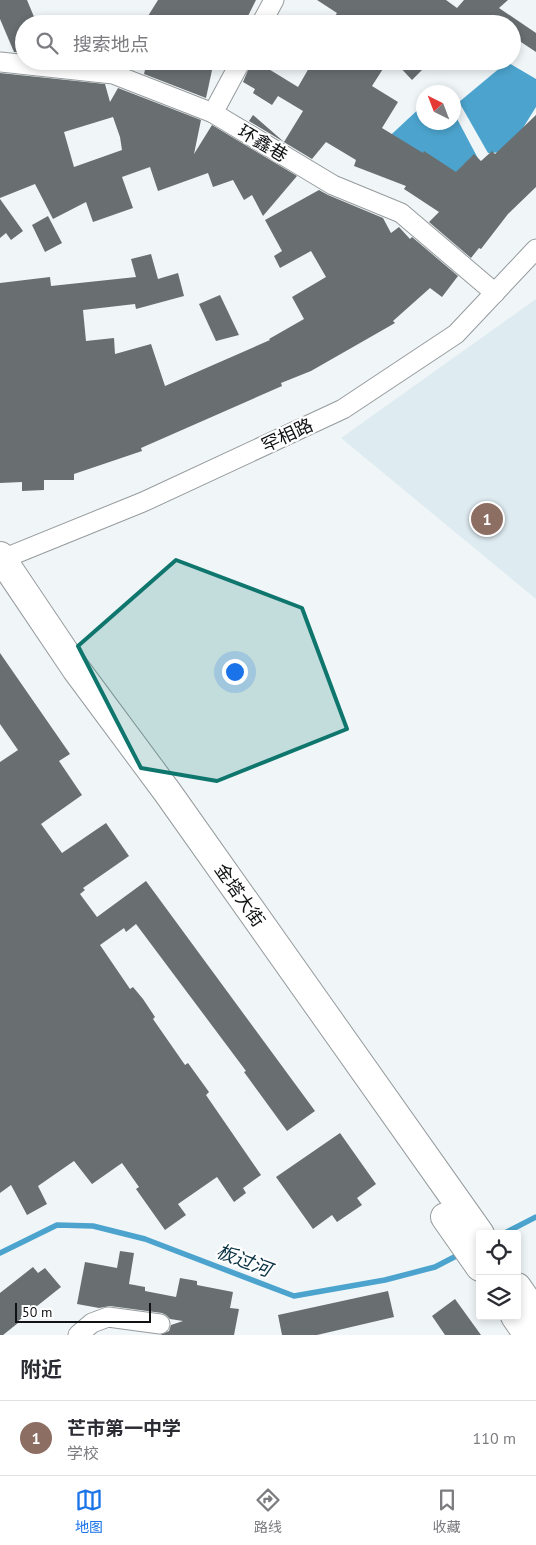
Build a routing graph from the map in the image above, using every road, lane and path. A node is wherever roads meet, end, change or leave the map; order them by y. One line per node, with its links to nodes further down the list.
1 (274, 0): 2 (street)
2 (266, 15)
3 (0, 62): 4 (street, 环鑫巷)
4 (15, 64)
5 (75, 70): 7 (street, 环鑫巷)
6 (236, 70): 7 (street)
7 (213, 113): 9 (street, 环鑫巷)
8 (536, 249): 9 (street, 罕相路)
9 (495, 293): 10 (street, 罕相路)
10 (1, 558): 12 (main road, 金塔大街)
11 (0, 590): 12 (main road, 金塔大街)
12 (450, 1209): 13 (main road, 金塔大街); 14 (main road, 金塔大街)
13 (476, 1231)
14 (476, 1259)
15 (521, 1293): 16 (main road)
16 (536, 1314)
17 (518, 1320): 20 (main road)
18 (160, 1324): 19 (street)
19 (78, 1335)
20 (528, 1335)

